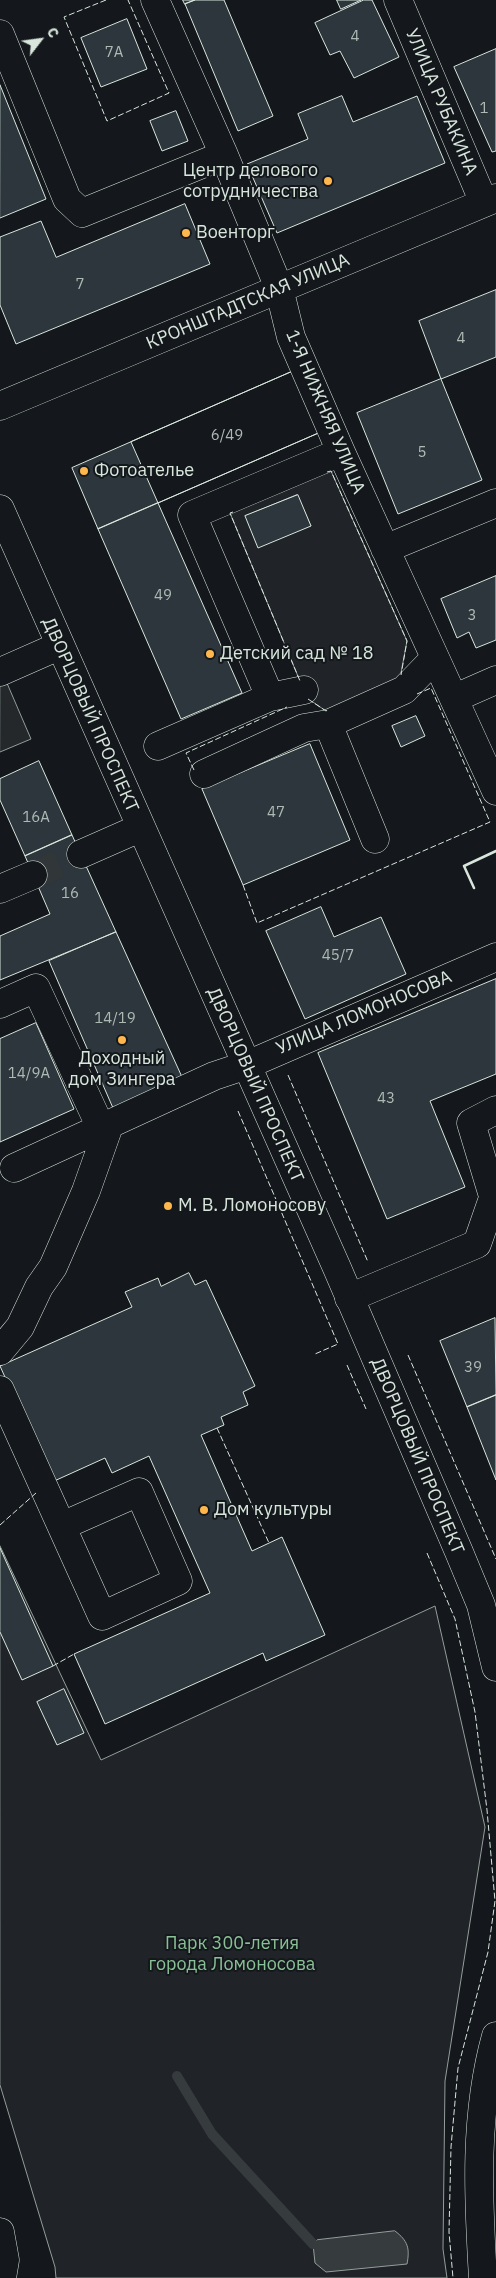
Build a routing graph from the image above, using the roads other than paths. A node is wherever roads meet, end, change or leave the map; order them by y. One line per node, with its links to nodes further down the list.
1 (155, 0): 4 (street, 1-Я НИЖНЯЯ УЛИЦА)
2 (398, 0): 5 (street, УЛИЦА РУБАКИНА)
3 (0, 34): 4 (street)
4 (224, 155): 6 (street, 1-Я НИЖНЯЯ УЛИЦА)
5 (490, 201): 6 (street, КРОНШТАДТСКАЯ УЛИЦА)
6 (279, 288): 7 (street, КРОНШТАДТСКАЯ УЛИЦА); 8 (street, 1-Я НИЖНЯЯ УЛИЦА)
7 (0, 406)
8 (341, 452): 11 (street, 1-Я НИЖНЯЯ УЛИЦА); 17 (street)
9 (496, 503): 11 (street)
10 (0, 509): 12 (street, ДВОРЦОВЫЙ ПРОСПЕКТ)
11 (386, 549): 13 (street, 1-Я НИЖНЯЯ УЛИЦА)
12 (60, 646): 14 (street); 23 (street, ДВОРЦОВЫЙ ПРОСПЕКТ)
13 (436, 658): 18 (street, 1-Я НИЖНЯЯ УЛИЦА); 19 (street)
14 (0, 672)
15 (496, 680): 18 (street)
16 (304, 690): 17 (street)
17 (270, 697): 20 (street)
18 (455, 698): 22 (street, 1-Я НИЖНЯЯ УЛИЦА)
19 (328, 724): 21 (street); 24 (street)
20 (158, 746)
21 (204, 774)
22 (496, 791)
23 (140, 828): 25 (street); 30 (street, ДВОРЦОВЫЙ ПРОСПЕКТ)
24 (375, 839)
25 (81, 854)
26 (33, 875): 27 (street)
27 (0, 889)
28 (496, 957): 30 (street, УЛИЦА ЛОМОНОСОВА)
29 (0, 1004): 32 (street)
30 (247, 1065): 32 (street, УЛИЦА ЛОМОНОСОВА); 35 (street, ДВОРЦОВЫЙ ПРОСПЕКТ)
31 (496, 1110): 34 (street)
32 (105, 1126): 33 (street, УЛИЦА ЛОМОНОСОВА); 36 (street)
33 (14, 1168)
34 (495, 1200): 35 (street)
35 (350, 1298): 39 (street, ДВОРЦОВЫЙ ПРОСПЕКТ)
36 (0, 1351)
37 (0, 1390): 38 (street)
38 (62, 1526): 38 (street)
39 (496, 1667)
40 (496, 2036): 43 (street)
41 (0, 2232): 42 (street)
42 (2, 2266)
43 (483, 2278)

